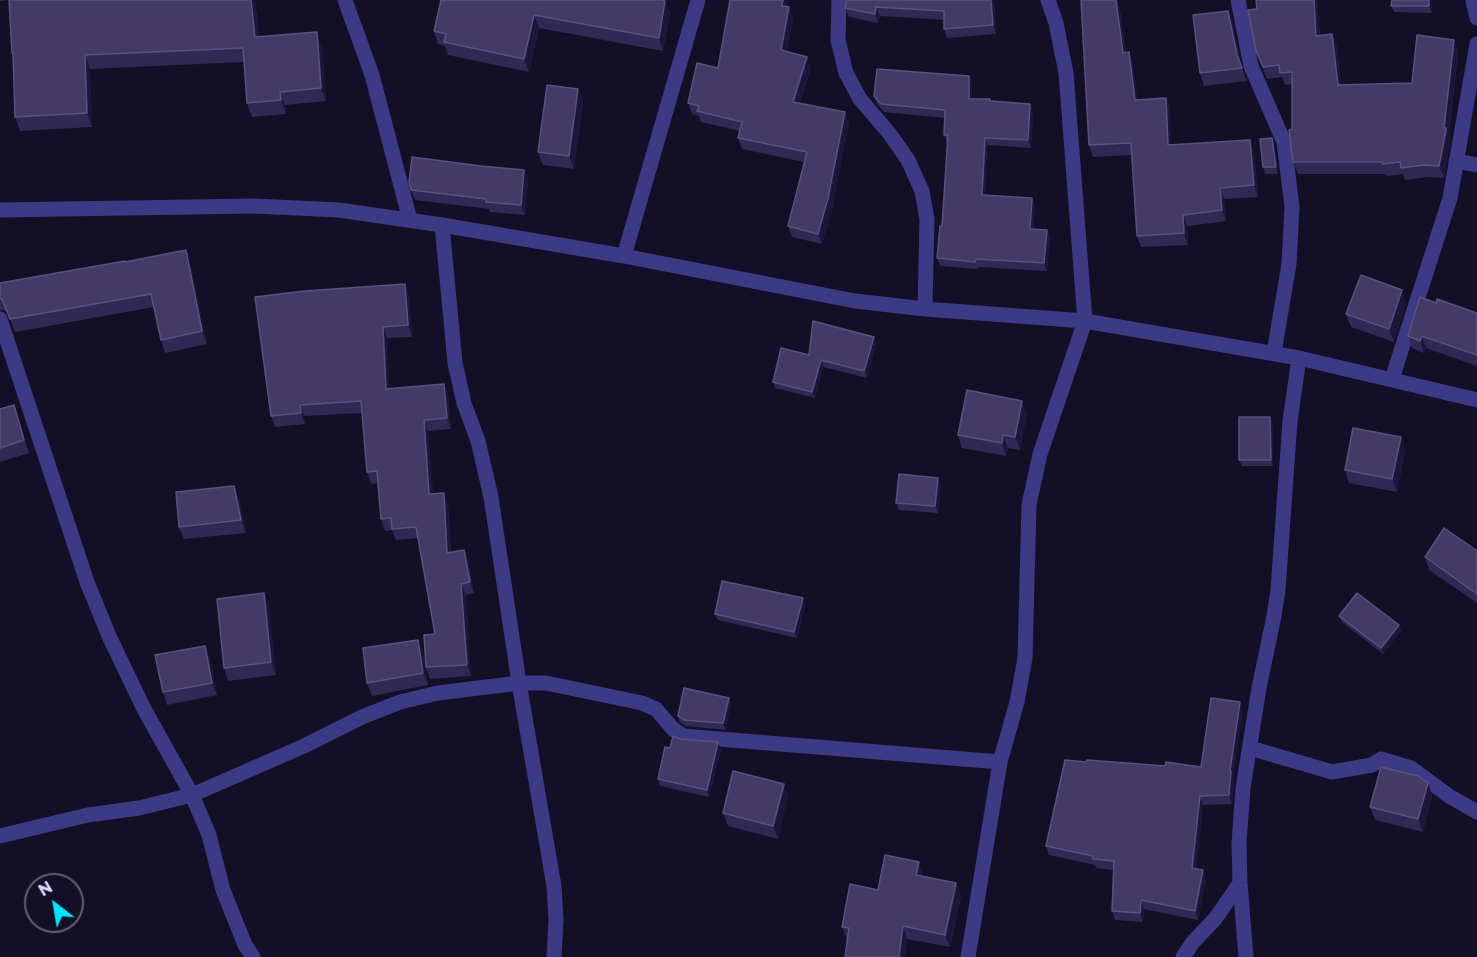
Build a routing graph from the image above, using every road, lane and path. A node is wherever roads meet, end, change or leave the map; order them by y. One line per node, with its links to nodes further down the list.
1 (345, 0): 12 (street)
2 (698, 0): 14 (street)
3 (839, 0): 15 (street)
4 (1048, 0): 17 (street)
5 (1238, 0): 18 (street)
6 (1473, 0): 7 (street)
7 (1477, 18)
8 (1477, 44): 9 (street)
9 (1456, 161): 10 (street); 20 (street)
10 (1477, 165)
11 (0, 210): 12 (street)
12 (410, 220): 13 (street)
13 (442, 225): 14 (street); 22 (street)
14 (624, 256): 15 (street)
15 (925, 309): 17 (street)
16 (0, 319): 25 (street)
17 (1085, 321): 18 (street); 24 (street)
18 (1274, 353): 19 (street)
19 (1299, 358): 20 (street); 23 (street)
20 (1392, 379): 21 (street)
21 (1477, 400)
22 (519, 683): 24 (street); 25 (street); 30 (street)
23 (1250, 748): 26 (street); 28 (street)
24 (1000, 762): 31 (street)
25 (192, 795): 27 (street); 29 (street)
26 (1477, 812)
27 (0, 837)
28 (1240, 883): 32 (street); 33 (street)
29 (253, 957)
30 (554, 957)
31 (968, 957)
32 (1183, 957)
33 (1246, 957)

